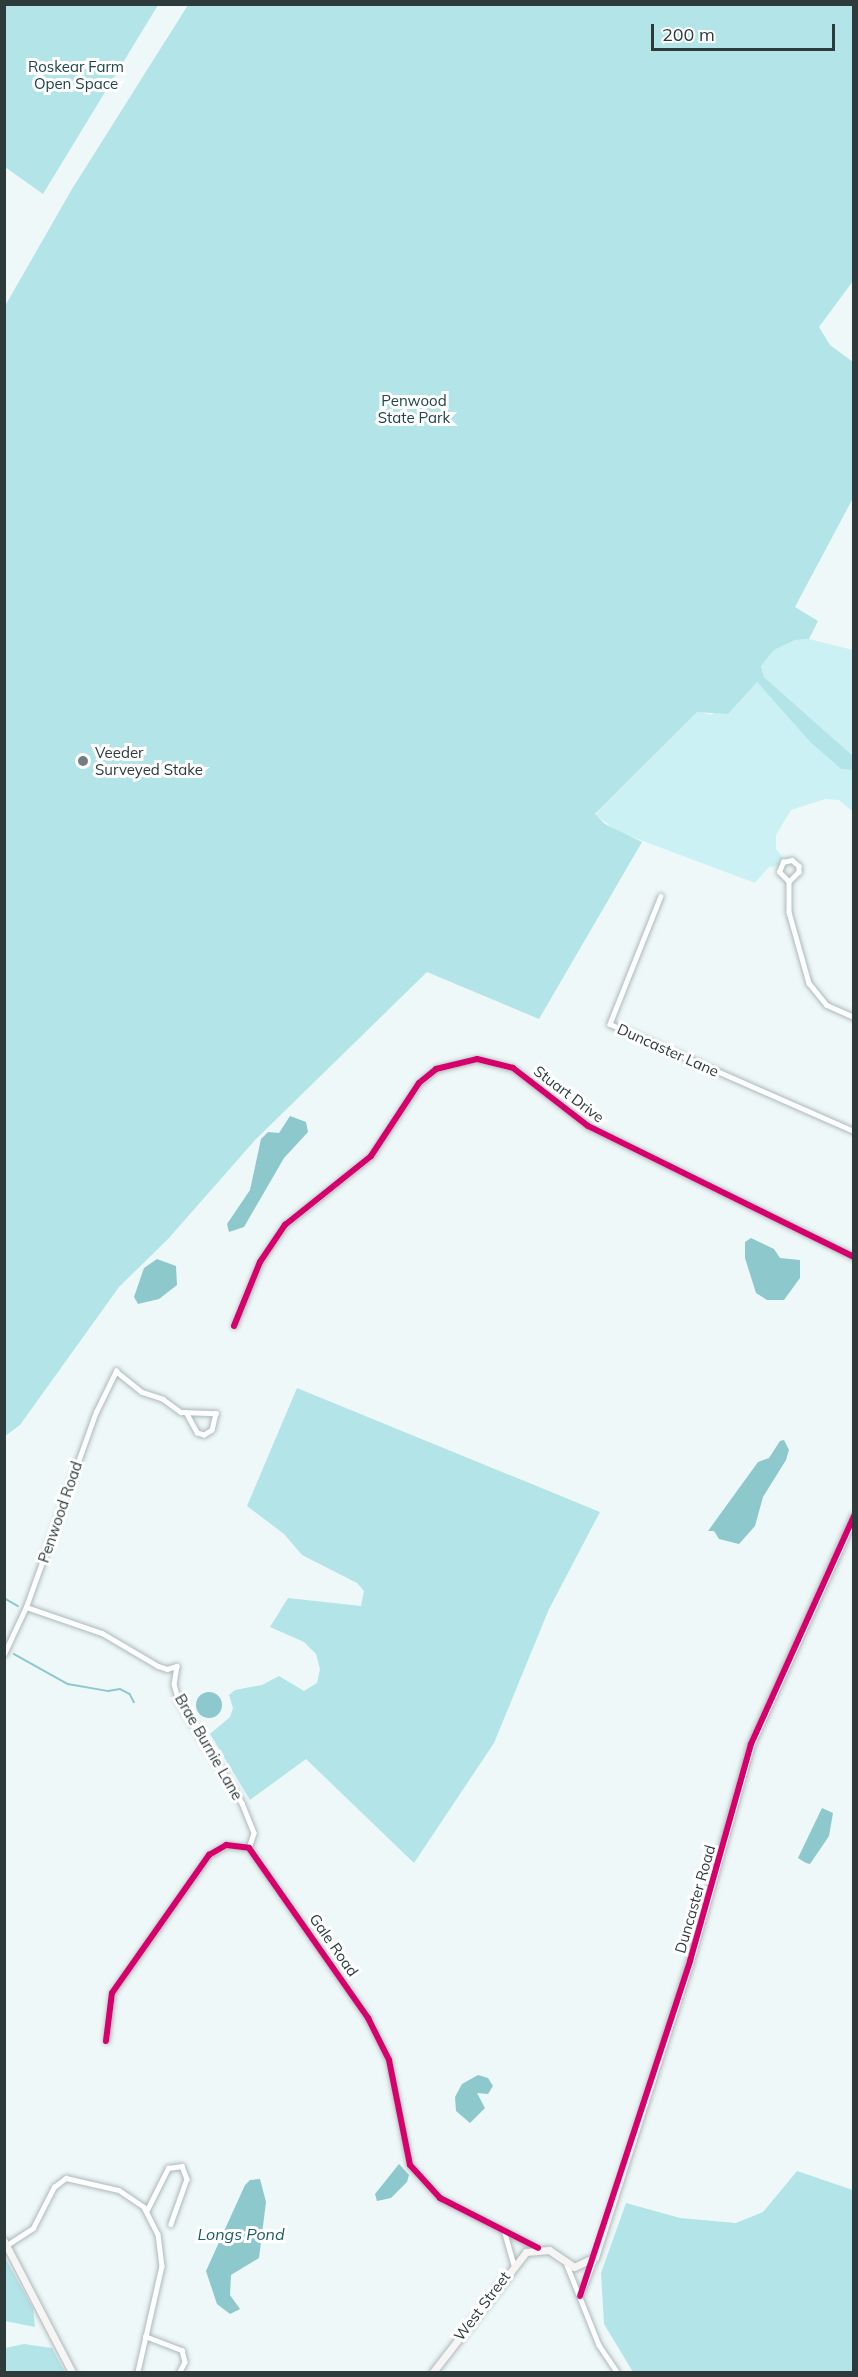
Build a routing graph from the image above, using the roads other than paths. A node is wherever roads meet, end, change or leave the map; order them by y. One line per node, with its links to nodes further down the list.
1 (789, 882): 1 (street); 3 (street)
2 (662, 896): 4 (street, Duncaster Lane)
3 (854, 1017)
4 (854, 1131)
5 (854, 1257): 6 (street, Stuart Drive)
6 (234, 1326)
7 (186, 1413): 7 (street); 9 (street, Penwood Road)
8 (854, 1516): 18 (street, Duncaster Road)
9 (26, 1607): 10 (street, Penwood Road); 11 (street, Brae Burnie Lane)
10 (4, 1654)
11 (249, 1848): 12 (street); 15 (street, Gale Road)
12 (106, 2041)
13 (147, 2210): 14 (street); 16 (street); 22 (street)
14 (171, 2224)
15 (504, 2230): 17 (street, Gale Road); 19 (street)
16 (6, 2243): 23 (street)
17 (538, 2248): 19 (street, West Street); 20 (street)
18 (595, 2257): 20 (street); 21 (street, Duncaster Road)
19 (514, 2264): 26 (street, West Street)
20 (567, 2265): 21 (street)
21 (580, 2296): 27 (street)
22 (145, 2336): 24 (street); 25 (street)
23 (72, 2373)
24 (138, 2373)
25 (180, 2373)
26 (433, 2373)
27 (617, 2373)

